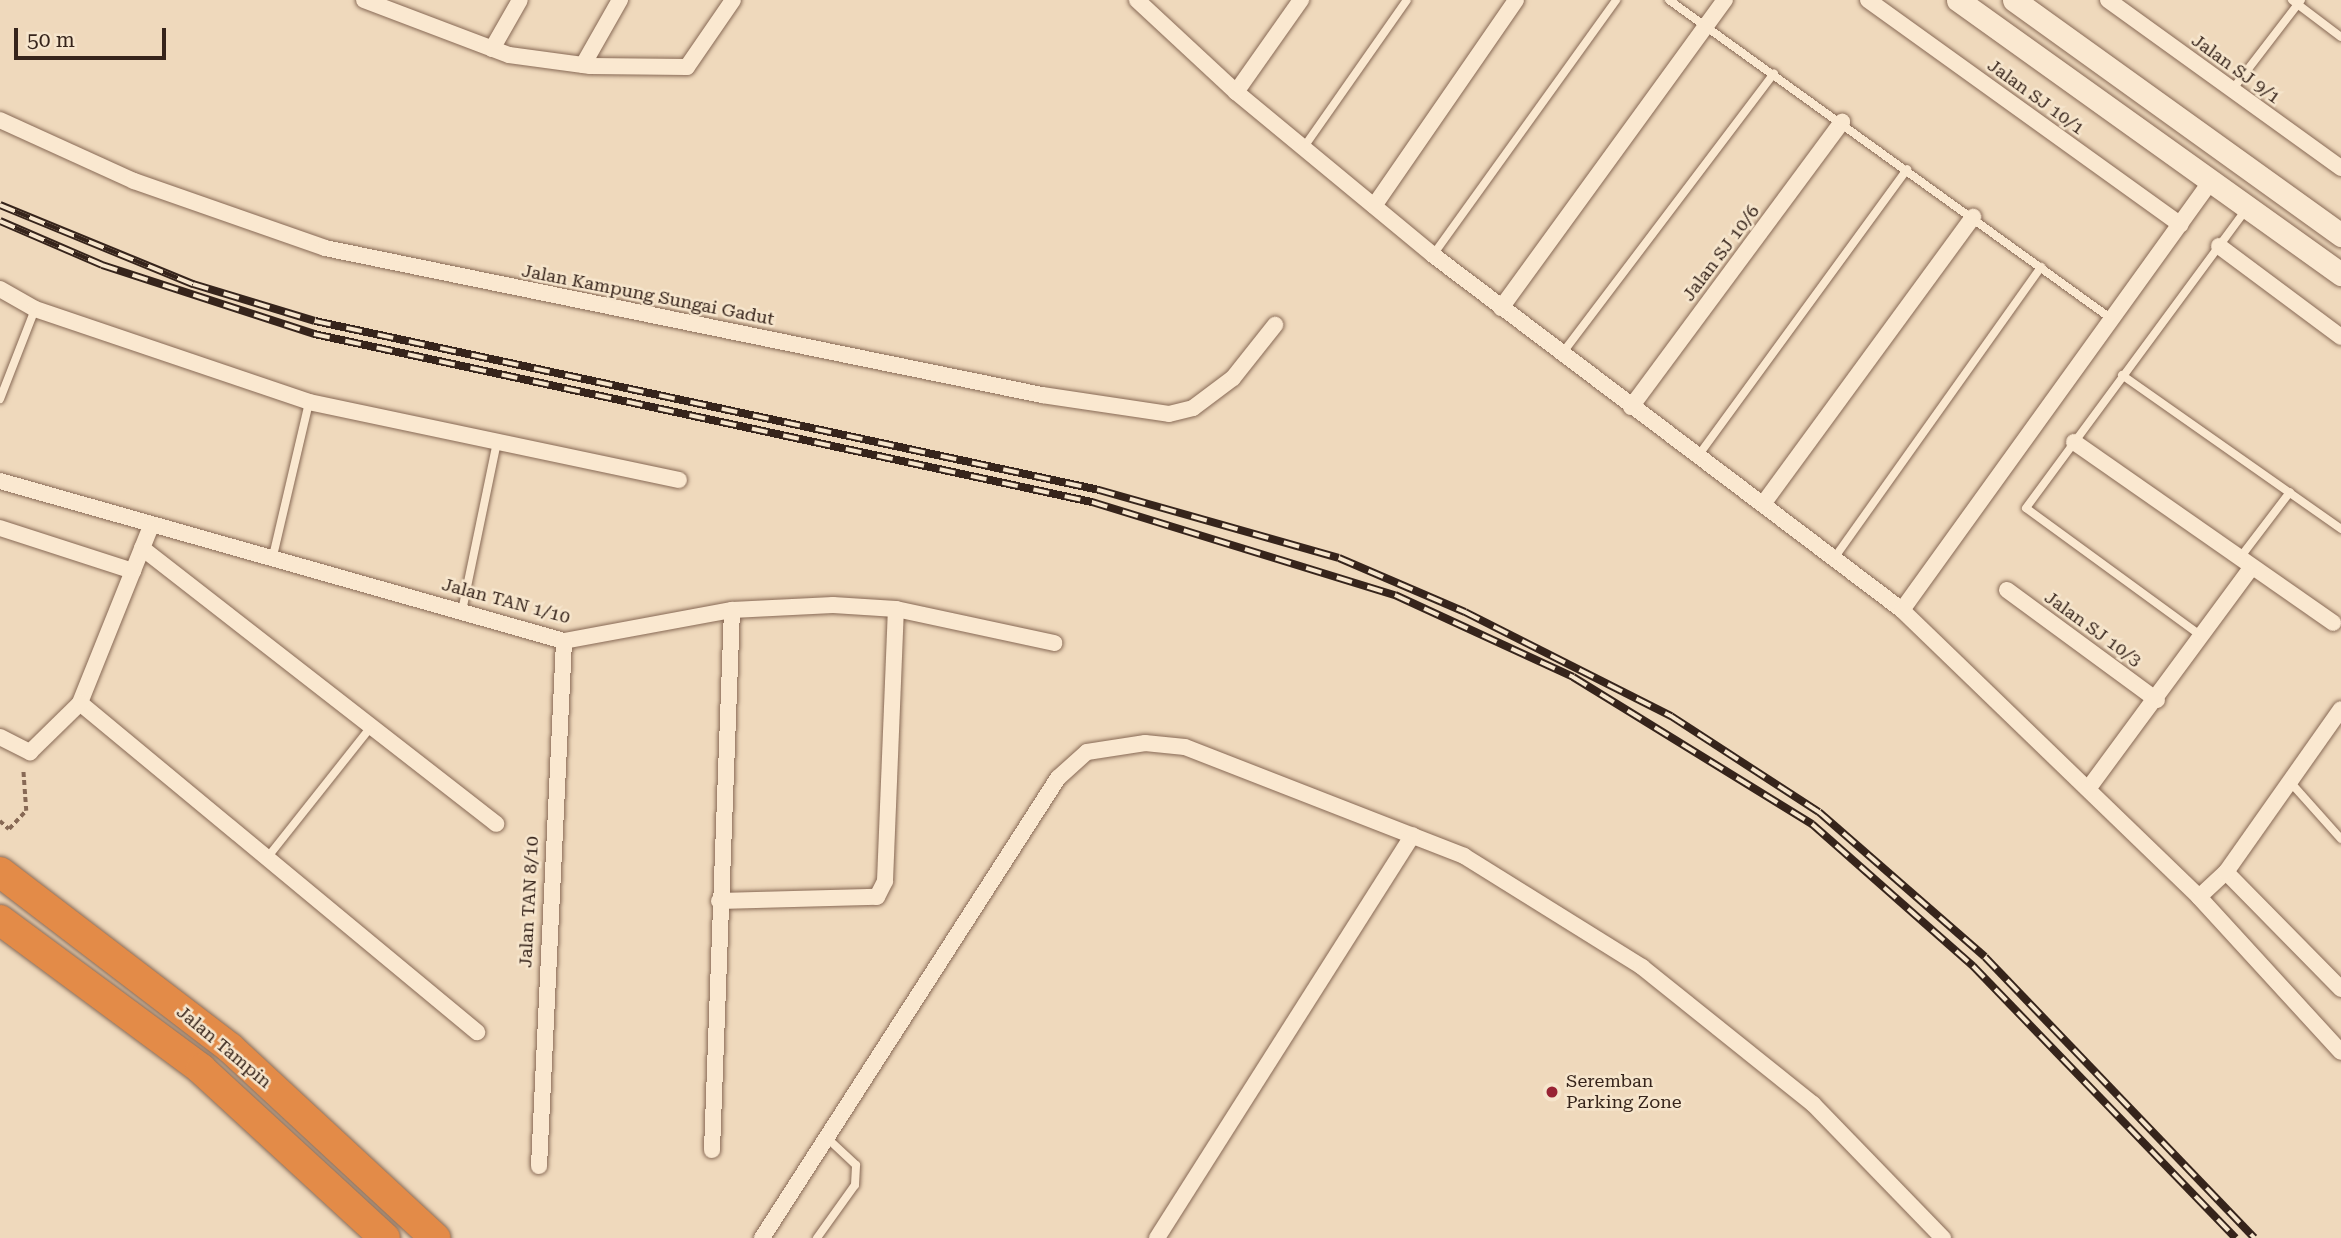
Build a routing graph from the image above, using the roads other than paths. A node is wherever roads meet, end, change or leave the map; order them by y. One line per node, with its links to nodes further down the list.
1 (363, 0): 19 (street)
2 (520, 0): 19 (street)
3 (620, 0): 20 (street)
4 (733, 0): 20 (street)
5 (1137, 0): 23 (street)
6 (1301, 0): 23 (street)
7 (1407, 0): 26 (lane)
8 (1516, 0): 30 (street)
9 (1616, 0): 36 (lane)
10 (1670, 0): 17 (lane)
11 (1725, 0): 17 (street)
12 (1868, 0): 33 (street, Jalan SJ 10/1)
13 (1958, 0): 29 (street)
14 (2014, 0): 34 (street)
15 (2108, 0): 22 (street, Jalan SJ 9/1)
16 (2297, 1): 18 (lane); 22 (lane)
17 (1707, 25): 21 (lane); 40 (street)
18 (2341, 37)
19 (492, 49): 20 (street)
20 (583, 65)
21 (1774, 73): 25 (lane); 45 (lane)
22 (2232, 90): 27 (street, Jalan SJ 9/1)
23 (1236, 92): 26 (street)
24 (0, 120): 43 (street, Jalan Kampung Sungai Gadut)
25 (1842, 122): 28 (lane); 49 (street, Jalan SJ 10/6)
26 (1304, 147): 30 (street)
27 (2341, 168)
28 (1907, 169): 32 (lane); 52 (lane)
29 (2211, 181): 31 (street); 33 (street)
30 (1374, 206): 36 (street)
31 (2248, 208): 35 (lane); 38 (street)
32 (1973, 217): 37 (lane); 56 (street)
33 (2180, 225): 42 (street)
34 (2341, 235)
35 (2219, 246): 44 (street); 46 (lane)
36 (1433, 255): 40 (street)
37 (2041, 267): 42 (lane); 62 (lane)
38 (2341, 274)
39 (0, 289): 41 (street)
40 (1501, 308): 45 (street)
41 (35, 309): 47 (lane); 48 (street)
42 (2113, 320): 68 (street)
43 (1275, 325)
44 (2341, 337)
45 (1561, 355): 49 (street)
46 (2122, 375): 51 (lane); 55 (lane)
47 (0, 399)
48 (309, 402): 50 (street); 61 (lane)
49 (1631, 407): 52 (street)
50 (497, 442): 53 (street); 69 (lane)
51 (2074, 442): 63 (street); 71 (lane)
52 (1698, 456): 56 (street)
53 (679, 480)
54 (0, 481): 57 (street, Jalan TAN 1/10)
55 (2290, 492): 59 (lane); 63 (lane)
56 (1763, 504): 62 (street)
57 (151, 526): 60 (street); 61 (street, Jalan TAN 1/10)
58 (0, 528): 64 (street)
59 (2341, 529)
60 (142, 548): 64 (street); 77 (street)
61 (273, 556): 69 (street, Jalan TAN 1/10)
62 (1835, 557): 68 (street)
63 (2245, 563): 70 (street); 71 (street)
64 (133, 571): 75 (street)
65 (2007, 590): 74 (street, Jalan SJ 10/3)
66 (896, 609): 67 (street, Jalan TAN 1/10); 73 (street, Jalan TAN 1/10); 88 (street)
67 (732, 610): 72 (street, Jalan TAN 1/10); 88 (street)
68 (1902, 610): 80 (street)
69 (462, 611): 72 (street, Jalan TAN 1/10)
70 (2337, 620)
71 (2200, 635): 74 (street)
72 (564, 640): 95 (street, Jalan TAN 8/10)
73 (1054, 643)
74 (2157, 700): 80 (street)
75 (80, 704): 78 (street); 84 (street)
76 (2341, 709): 79 (street)
77 (371, 727): 81 (street); 84 (lane)
78 (0, 737)
79 (2291, 783): 83 (lane); 86 (street)
80 (2088, 789): 87 (street)
81 (496, 824)
82 (1413, 835): 93 (street); 100 (street); 101 (street)
83 (2341, 839)
84 (267, 858): 91 (street)
85 (0, 872): 97 (highway, Jalan Tampin)
86 (2225, 872): 87 (street); 90 (street)
87 (2199, 897): 92 (street)
88 (719, 901): 94 (street)
89 (0, 920): 96 (highway, Jalan Tampin)
90 (2341, 989)
91 (477, 1032)
92 (2341, 1052)
93 (825, 1136): 98 (street); 99 (lane)
94 (712, 1150)
95 (539, 1166)
96 (385, 1238)
97 (435, 1238)
98 (762, 1238)
99 (817, 1238)
100 (1157, 1238)
101 (1943, 1238)

